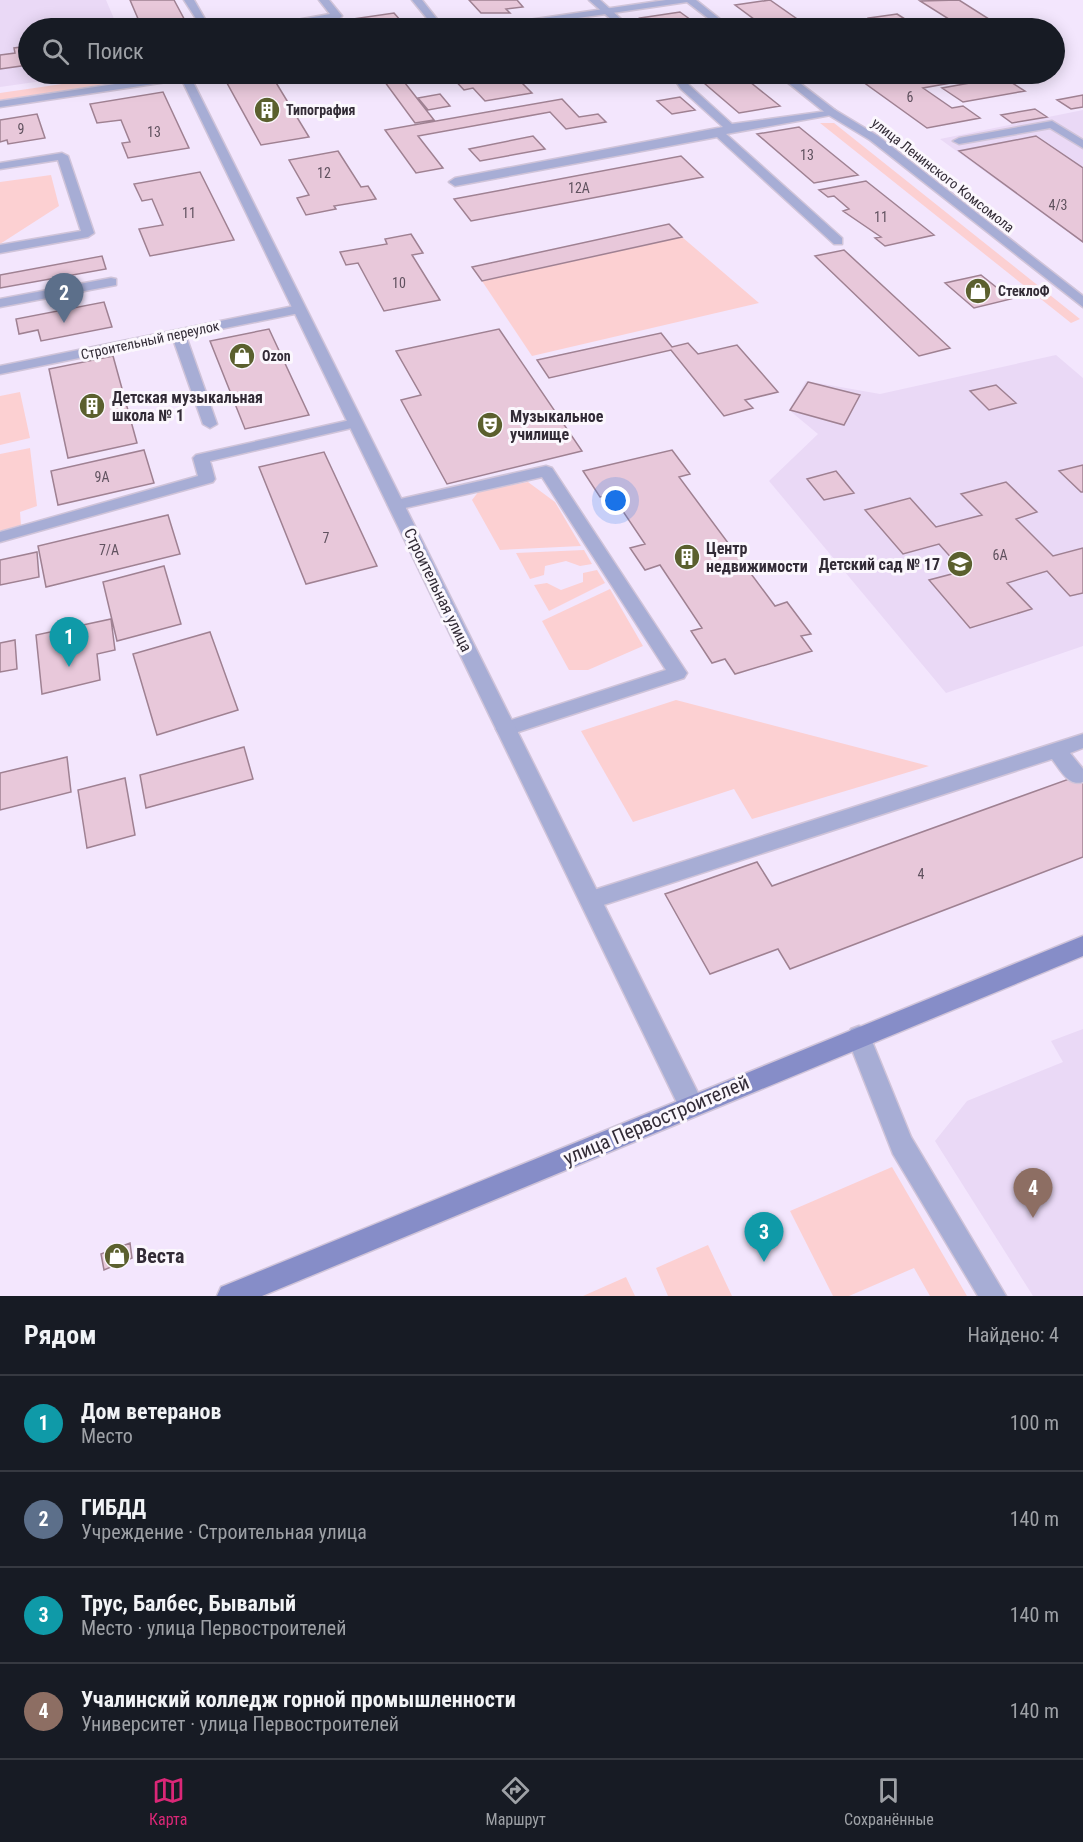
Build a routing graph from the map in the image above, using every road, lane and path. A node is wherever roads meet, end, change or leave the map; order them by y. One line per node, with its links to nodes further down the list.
1 (189, 0): 7 (street)
2 (324, 0): 8 (street)
3 (417, 0): 9 (street)
4 (594, 0): 6 (street)
5 (687, 0): 6 (street); 12 (street)
6 (607, 12): 10 (street); 11 (street)
7 (200, 18)
8 (324, 18)
9 (432, 18)
10 (565, 18)
11 (614, 18)
12 (712, 18)
13 (133, 84): 17 (street)
14 (197, 84): 29 (street, Строительная улица)
15 (683, 84): 19 (street)
16 (795, 84): 18 (street, улица Ленинского Комсомола)
17 (0, 104)
18 (831, 112): 19 (street); 28 (street, улица Ленинского Комсомола)
19 (724, 131): 23 (street); 24 (street)
20 (959, 141): 21 (street)
21 (1083, 145)
22 (0, 166): 25 (street)
23 (455, 182)
24 (838, 241)
25 (0, 249)
26 (111, 282): 27 (street)
27 (0, 303)
28 (1083, 303)
29 (299, 309): 30 (street, Строительный переулок); 32 (street, Строительная улица)
30 (178, 334): 31 (street, Строительный переулок); 33 (street)
31 (0, 370)
32 (355, 423): 34 (street, Строительная улица); 35 (street)
33 (210, 424)
34 (396, 505): 36 (street, Строительная улица); 36 (street)
35 (0, 537)
36 (506, 729): 40 (street, Строительная улица)
37 (1083, 741): 38 (street)
38 (1056, 750): 39 (street); 40 (street)
39 (1077, 776)
40 (591, 900): 43 (street, Строительная улица)
41 (1083, 946): 42 (main road, улица Первостроителей)
42 (859, 1037): 43 (main road, улица Первостроителей); 45 (street)
43 (691, 1105): 44 (main road, улица Первостроителей)
44 (230, 1296)
45 (993, 1296)

